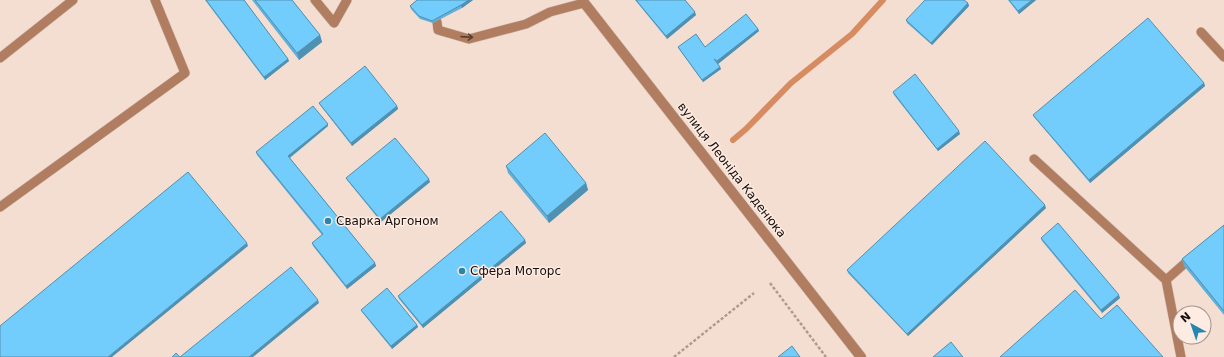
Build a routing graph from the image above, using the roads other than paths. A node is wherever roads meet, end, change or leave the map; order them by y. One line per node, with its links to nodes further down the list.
1 (73, 0): 8 (lane)
2 (155, 0): 11 (lane)
3 (315, 0): 4 (lane)
4 (347, 0)
5 (583, 1): 6 (lane, one-way to 5); 14 (street, вулиця Леоніда Каденюка)
6 (437, 22)
7 (1201, 32): 9 (lane)
8 (0, 58)
9 (1224, 58)
10 (1034, 159): 13 (lane)
11 (0, 207)
12 (1201, 250): 13 (lane)
13 (1166, 280): 15 (lane)
14 (861, 357)
15 (1181, 357)

